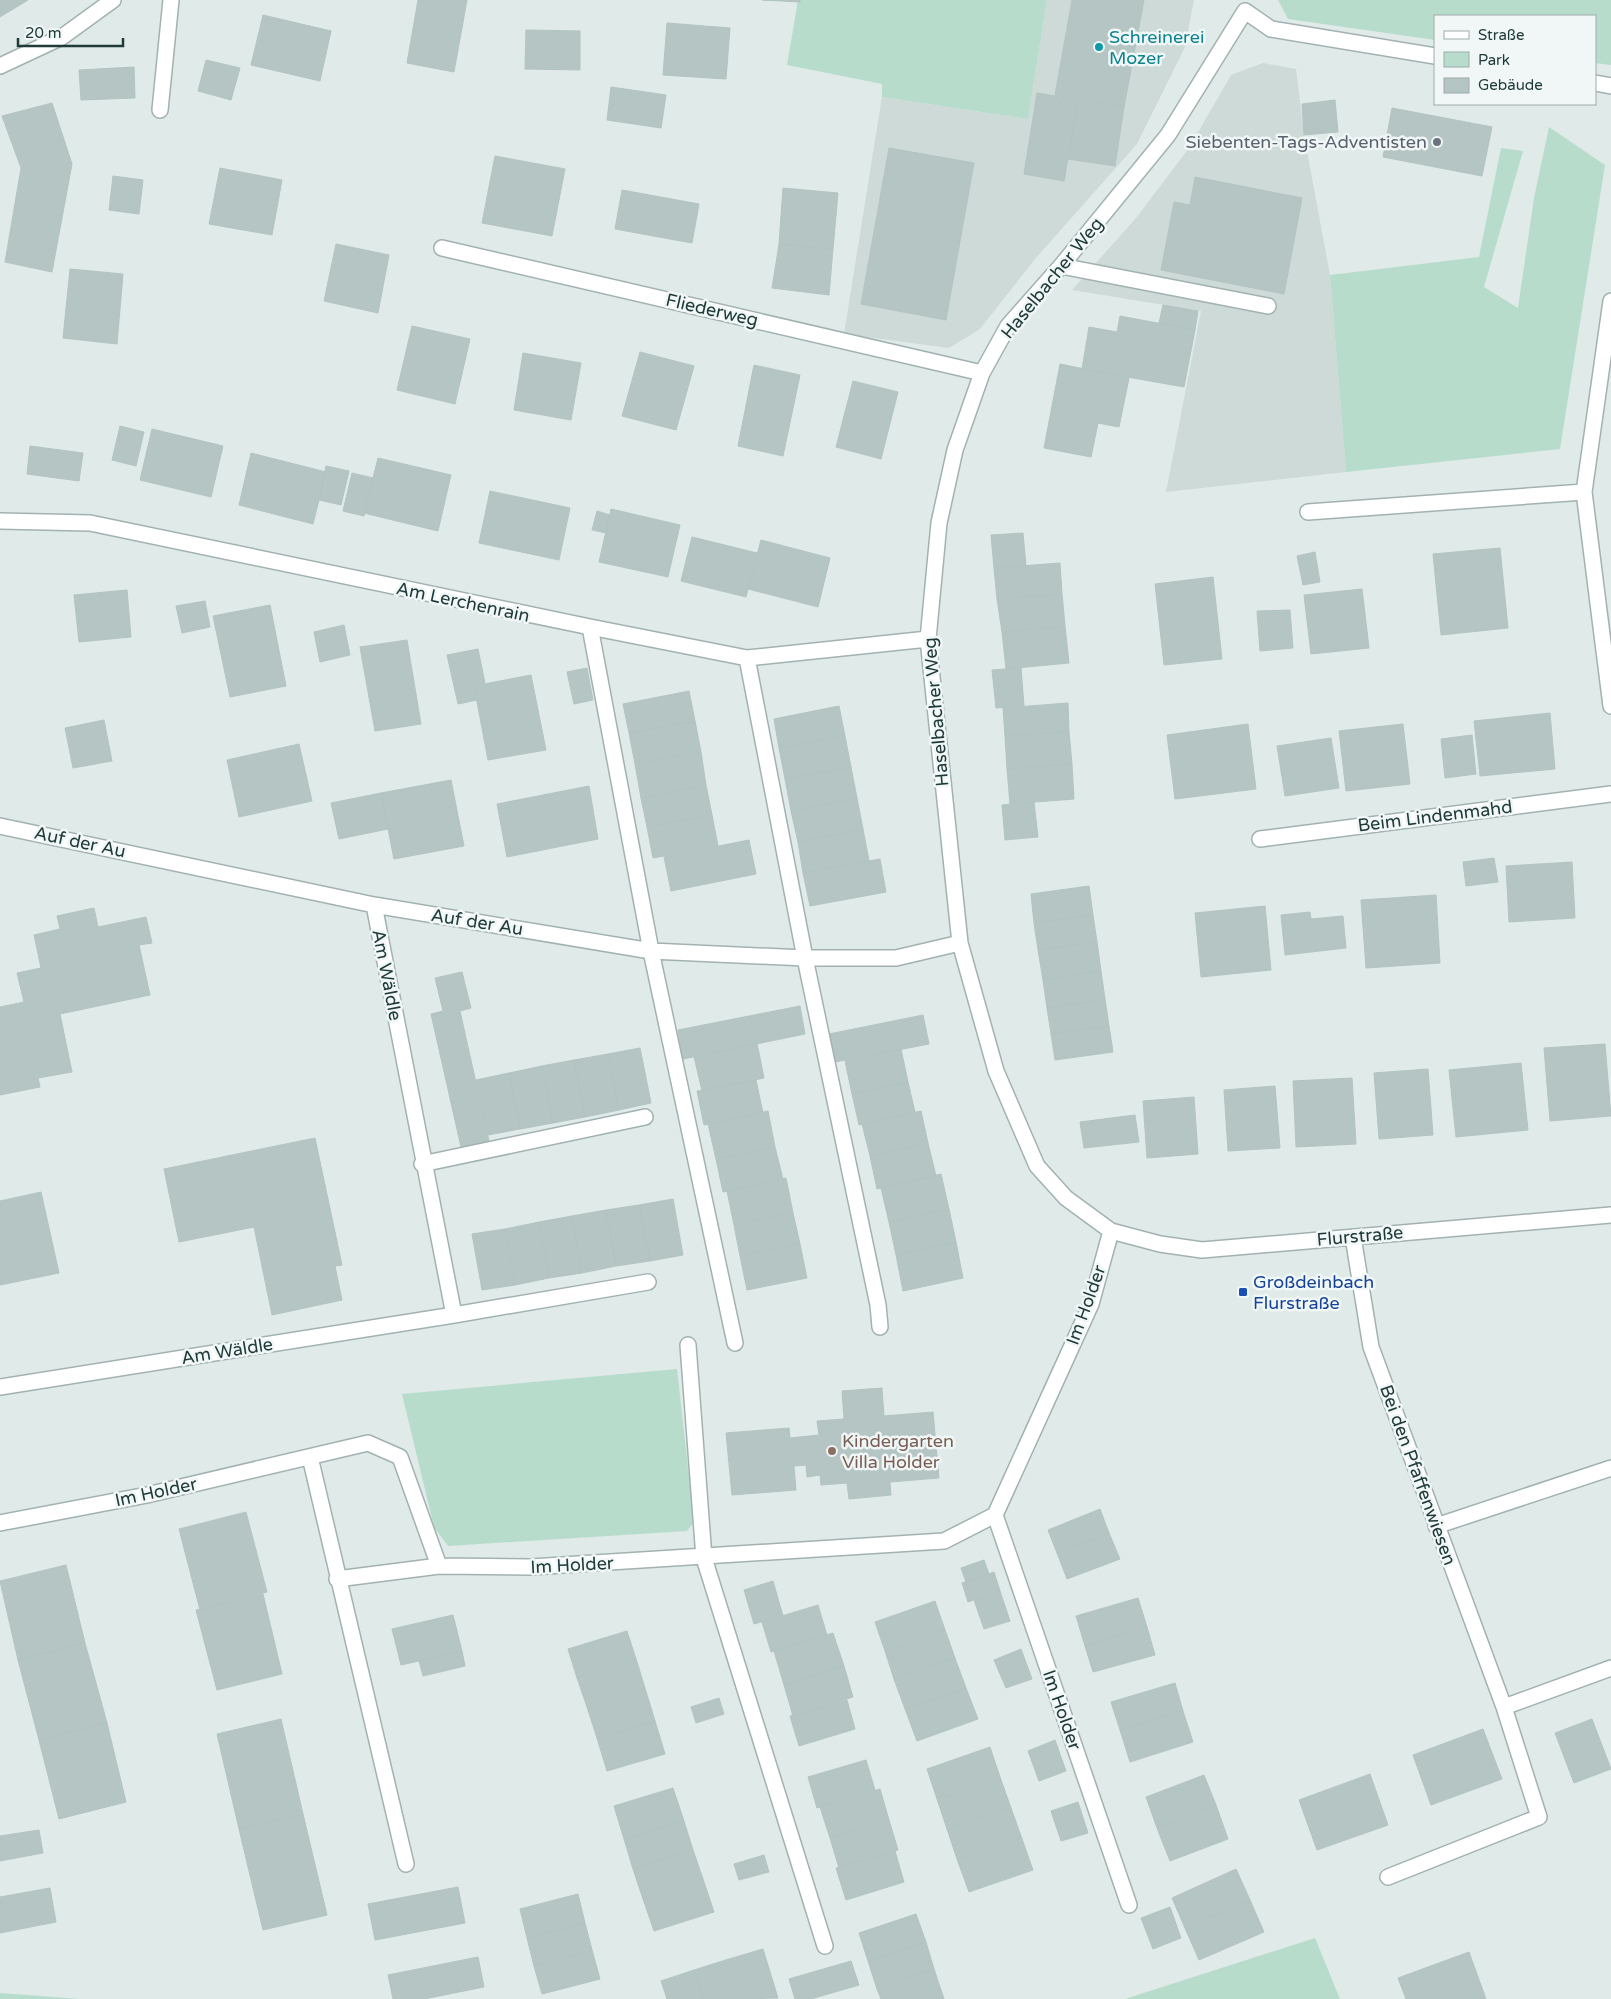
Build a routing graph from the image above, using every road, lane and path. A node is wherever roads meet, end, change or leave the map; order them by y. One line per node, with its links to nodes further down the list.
1 (113, 0): 5 (street)
2 (171, 0): 8 (street)
3 (1243, 6): 4 (street); 10 (street, Haselbacher Weg)
4 (1434, 56)
5 (0, 66)
6 (1596, 83): 7 (street)
7 (1611, 86)
8 (160, 110)
9 (442, 248): 13 (street, Fliederweg)
10 (1061, 266): 12 (street); 13 (street, Haselbacher Weg)
11 (1611, 301): 14 (street)
12 (1268, 306)
13 (982, 373): 18 (street, Haselbacher Weg)
14 (1584, 492): 15 (street); 20 (street)
15 (1308, 512)
16 (0, 521): 17 (street, Am Lerchenrain)
17 (590, 627): 19 (street, Am Lerchenrain); 26 (street)
18 (928, 639): 19 (street, Am Lerchenrain); 25 (street, Haselbacher Weg)
19 (747, 658): 27 (street)
20 (1611, 706)
21 (1611, 794): 23 (street, Beim Lindenmahd)
22 (0, 826): 24 (street, Auf der Au)
23 (1260, 839)
24 (374, 905): 26 (street, Auf der Au); 29 (street, Am Wäldle)
25 (960, 943): 27 (street, Auf der Au); 31 (street, Haselbacher Weg)
26 (651, 951): 27 (street, Auf der Au); 36 (street)
27 (804, 958): 35 (street)
28 (645, 1117): 29 (street)
29 (422, 1164): 34 (street, Am Wäldle)
30 (1611, 1215): 32 (street, Flurstraße)
31 (1111, 1231): 32 (street, Flurstraße); 41 (street, Im Holder)
32 (1353, 1237): 43 (street, Bei den Pfaffenwiesen)
33 (648, 1282): 34 (street, Am Wäldle)
34 (454, 1316): 38 (street, Am Wäldle)
35 (880, 1327)
36 (735, 1343)
37 (688, 1345): 44 (street)
38 (0, 1386)
39 (310, 1457): 42 (street, Im Holder); 45 (street, Im Holder); 46 (street)
40 (1611, 1468): 43 (street)
41 (995, 1515): 44 (street, Im Holder); 51 (street, Im Holder)
42 (0, 1523)
43 (1436, 1526): 48 (street, Bei den Pfaffenwiesen)
44 (704, 1558): 45 (street, Im Holder); 52 (street)
45 (439, 1566): 46 (street, Im Holder)
46 (337, 1579): 49 (street)
47 (1611, 1668): 48 (street)
48 (1504, 1707): 50 (street, Bei den Pfaffenwiesen)
49 (406, 1864)
50 (1388, 1877)
51 (1129, 1905)
52 (825, 1946)

